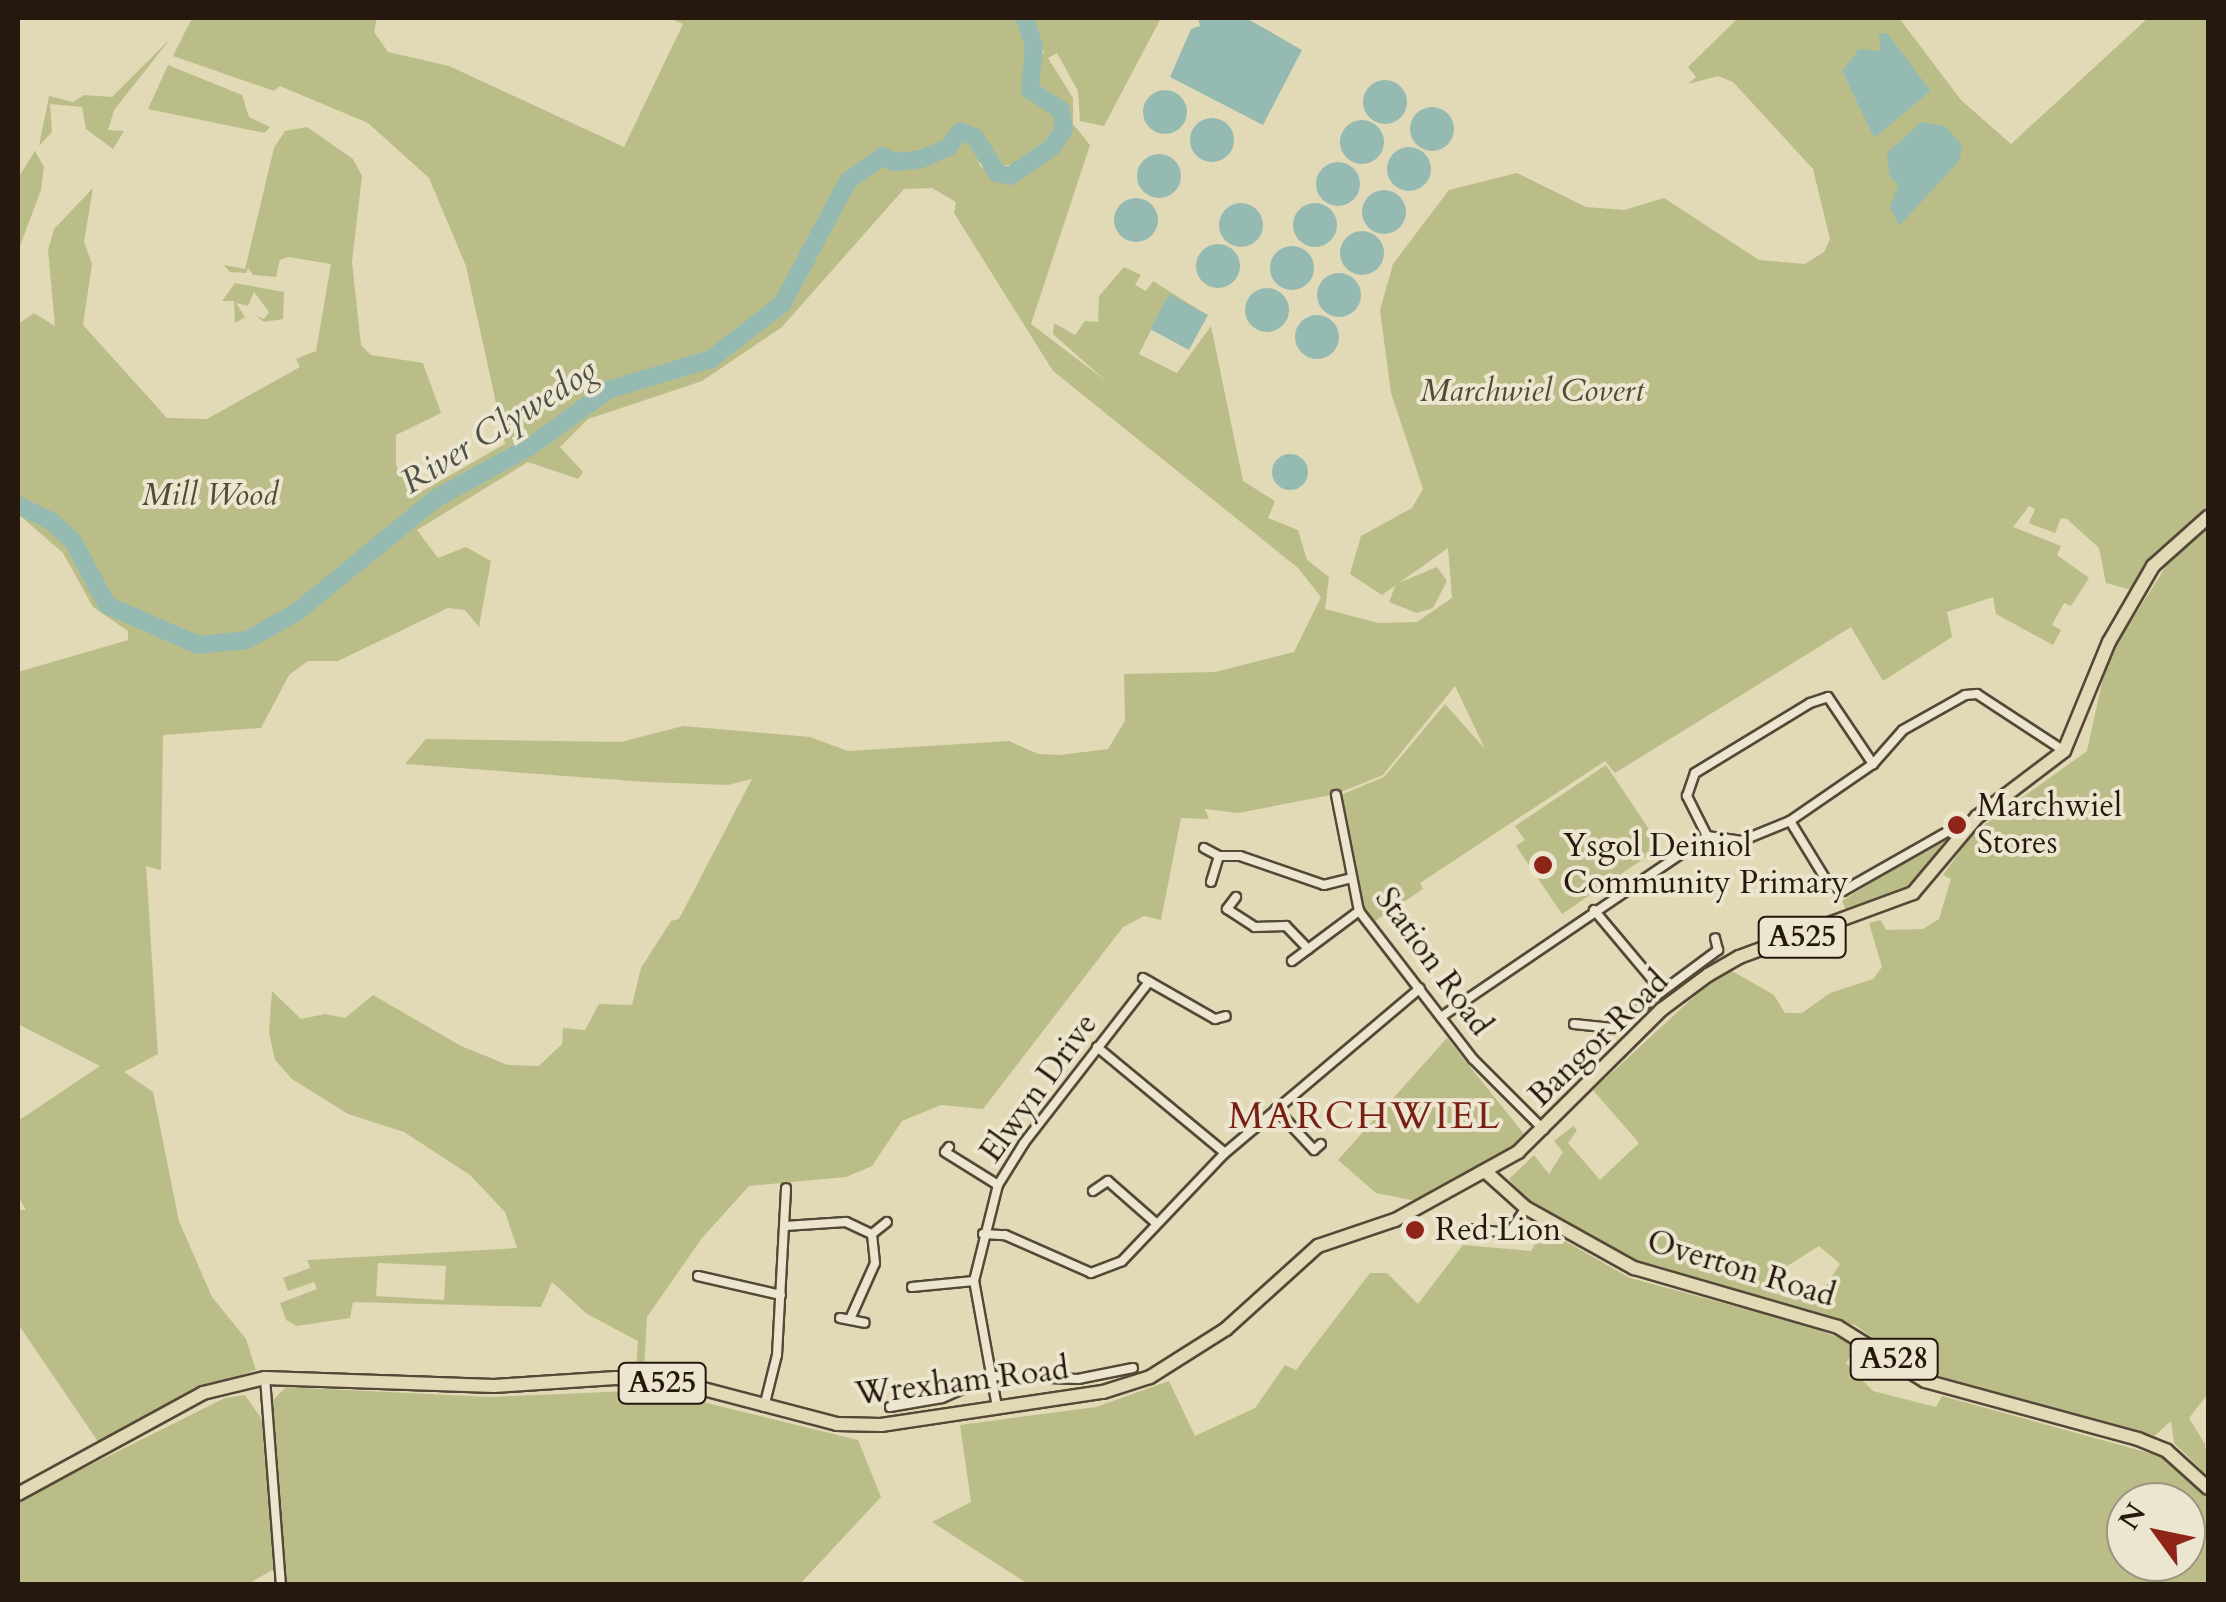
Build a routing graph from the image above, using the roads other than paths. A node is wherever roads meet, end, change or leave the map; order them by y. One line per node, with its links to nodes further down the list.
1 (2208, 518): 2 (main road)
2 (2064, 751): 3 (street); 27 (main road, Bangor Road / A525)
3 (1873, 764): 5 (street); 8 (street)
4 (1336, 795): 12 (street, Station Road)
5 (1790, 821): 8 (street); 9 (street)
6 (1928, 830): 9 (street)
7 (1945, 833): 9 (street)
8 (1707, 836): 15 (street)
9 (1933, 840)
10 (1204, 848): 11 (street)
11 (1219, 856): 12 (street); 13 (street)
12 (1348, 879): 16 (street, Station Road)
13 (1211, 882)
14 (1236, 898): 18 (street)
15 (1594, 910): 21 (street); 23 (street)
16 (1358, 911): 18 (street); 20 (street, Station Road)
17 (1715, 938): 21 (street)
18 (1308, 948): 19 (street)
19 (1292, 962)
20 (1420, 988): 23 (street, Station Road); 26 (street)
21 (1662, 991): 24 (street)
22 (1226, 1016): 25 (street, Elwyn Drive)
23 (1441, 1017): 27 (street, Station Road)
24 (1574, 1024)
25 (1097, 1047): 30 (street); 34 (street, Elwyn Drive)
26 (1276, 1109): 28 (street); 30 (street)
27 (1544, 1130): 31 (main road, Bangor Road / A525)
28 (1321, 1144)
29 (946, 1152): 34 (street)
30 (1225, 1153): 39 (street)
31 (1486, 1172): 37 (main road, Overton Road / A528); 60 (main road, Wrexham Road / A525)
32 (1114, 1173): 33 (street)
33 (1108, 1181): 36 (street); 39 (street)
34 (998, 1185): 43 (street, Elwyn Drive)
35 (786, 1188): 40 (street)
36 (1093, 1191)
37 (1526, 1208): 41 (street); 61 (main road, Overton Road / A528)
38 (887, 1222): 42 (street)
39 (1156, 1223): 43 (street)
40 (785, 1226): 42 (street); 49 (street)
41 (1474, 1229)
42 (872, 1234): 50 (street)
43 (983, 1234): 47 (street, Elwyn Drive)
44 (726, 1272): 46 (street)
45 (698, 1276): 46 (street)
46 (725, 1282): 49 (street)
47 (974, 1282): 48 (street); 54 (street, Elwyn Drive)
48 (912, 1287)
49 (781, 1295): 58 (street)
50 (865, 1323)
51 (1119, 1358): 53 (street)
52 (1133, 1368): 53 (street)
53 (1122, 1372): 54 (street)
54 (992, 1376): 57 (street); 60 (street, Elwyn Drive)
55 (265, 1378): 58 (main road, Wrexham Road / A525); 62 (main road, A525); 63 (street)
56 (907, 1393): 57 (street)
57 (908, 1405): 59 (street)
58 (764, 1407): 60 (main road, Wrexham Road / A525)
59 (890, 1407)
60 (997, 1408)
61 (2208, 1488)
62 (18, 1494)
63 (282, 1584)

